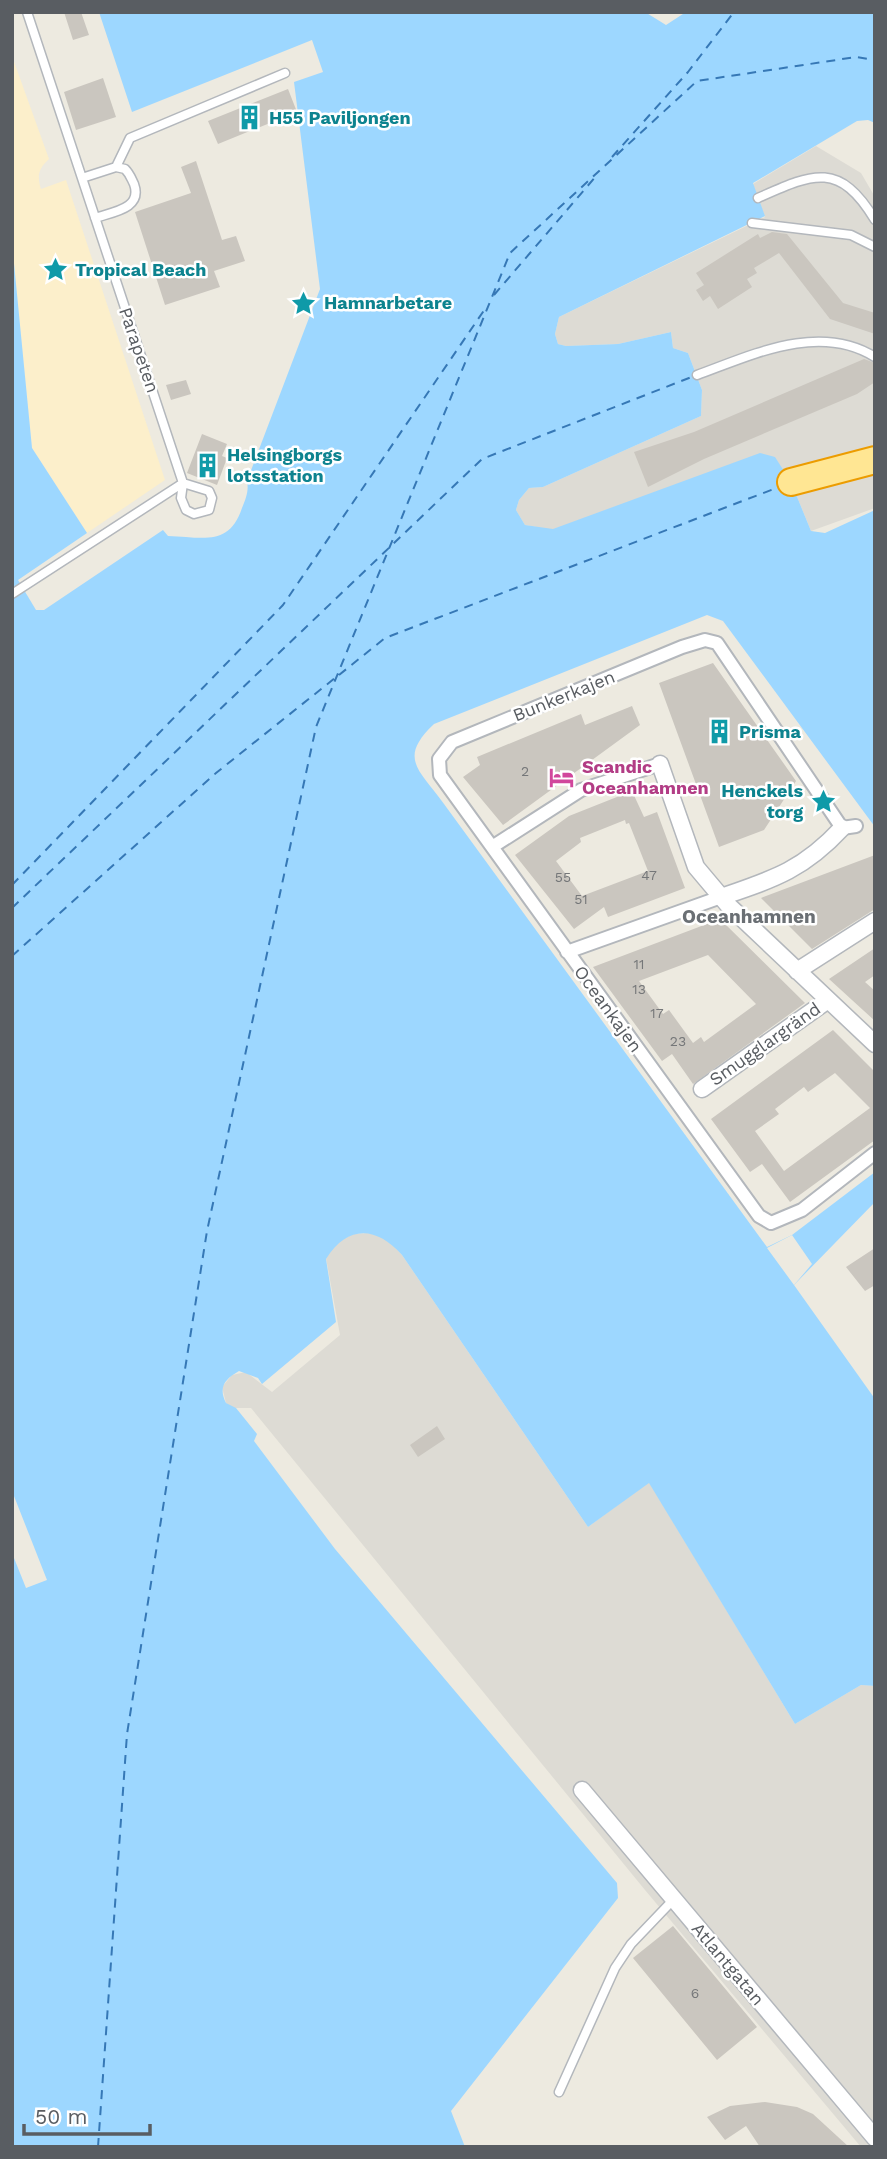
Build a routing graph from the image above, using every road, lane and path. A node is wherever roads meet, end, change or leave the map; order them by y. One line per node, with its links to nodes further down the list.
1 (27, 12): 4 (lane, Parapeten)
2 (285, 73): 3 (lane)
3 (116, 167): 4 (lane); 6 (lane)
4 (82, 178): 6 (lane, Parapeten)
5 (758, 198): 7 (lane)
6 (95, 218): 14 (lane, Parapeten)
7 (875, 220)
8 (752, 223): 9 (lane)
9 (875, 247)
10 (875, 357): 11 (lane)
11 (697, 375)
12 (875, 460): 13 (highway)
13 (791, 482)
14 (183, 483): 14 (lane, Parapeten); 15 (lane)
15 (12, 594)
16 (439, 760): 18 (street, Bunkerkajen); 19 (street, Oceankajen)
17 (660, 764): 19 (street); 20 (street)
18 (849, 827): 20 (street)
19 (492, 847): 22 (street, Oceankajen)
20 (721, 897): 22 (street); 23 (street)
21 (875, 921): 23 (street)
22 (572, 949): 27 (street, Oceankajen)
23 (797, 971): 24 (street)
24 (828, 1000): 25 (street); 26 (street, Smugglargränd)
25 (875, 1044)
26 (702, 1089)
27 (875, 1153)
28 (582, 1790): 29 (street, Atlantgatan)
29 (674, 1899): 30 (lane); 31 (street, Atlantgatan)
30 (558, 2092)
31 (875, 2138)

